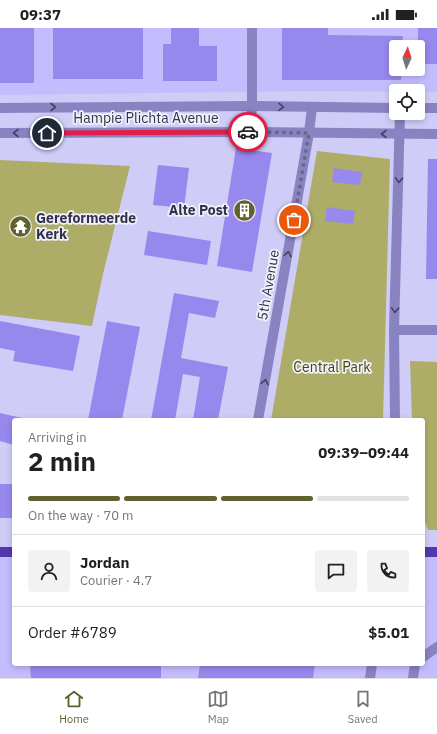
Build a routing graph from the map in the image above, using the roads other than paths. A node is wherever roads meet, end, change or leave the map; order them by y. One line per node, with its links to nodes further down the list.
1 (252, 28): 2 (street)
2 (252, 106): 3 (street, Hampie Plichta Avenue, one-way to 3); 4 (street, Hampie Plichta Avenue, one-way to 2); 9 (street)
3 (312, 107): 5 (street, Hampie Plichta Avenue); 11 (street, 5th Avenue)
4 (0, 108)
5 (389, 108)
6 (425, 108): 7 (street)
7 (437, 108)
8 (400, 120): 12 (street)
9 (250, 132): 10 (street, Hampie Plichta Avenue, one-way to 10); 11 (street, Hampie Plichta Avenue)
10 (0, 133)
11 (309, 133): 12 (street, Hampie Plichta Avenue, one-way to 11); 16 (street, 5th Avenue, one-way to 11)
12 (400, 134): 13 (street, Hampie Plichta Avenue); 14 (street, one-way to 14)
13 (437, 134)
14 (394, 330): 15 (street); 17 (street)
15 (437, 330)
16 (258, 418)
17 (395, 418)
18 (0, 552): 19 (main road)
19 (12, 552)
20 (425, 552): 21 (main road)
21 (437, 552)
22 (437, 647): 23 (street)
23 (425, 656)
24 (372, 666): 26 (street)
25 (415, 666): 27 (street)
26 (370, 678)
27 (413, 678)

